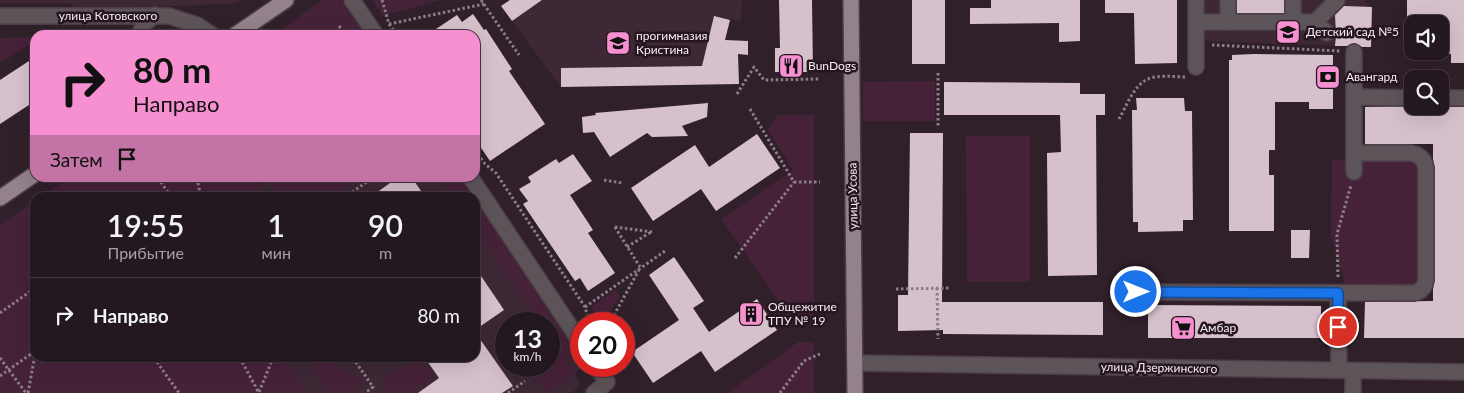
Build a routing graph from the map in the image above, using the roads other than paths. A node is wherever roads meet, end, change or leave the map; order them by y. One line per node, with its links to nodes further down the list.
1 (286, 0): 16 (main road)
2 (352, 0): 17 (street)
3 (851, 0): 33 (main road, улица Усова)
4 (1196, 0): 10 (street)
5 (1228, 0): 11 (street)
6 (1293, 0): 12 (street)
7 (1337, 0): 13 (street)
8 (155, 7): 9 (street, улица Котовского); 14 (street); 15 (street, улица Котовского)
9 (0, 16)
10 (1196, 22): 11 (street); 20 (street)
11 (1228, 22): 12 (street)
12 (1293, 22): 13 (street)
13 (1316, 22): 18 (street)
14 (141, 30)
15 (204, 30)
16 (242, 30)
17 (373, 30)
18 (1327, 33)
19 (1354, 52): 21 (street)
20 (1192, 72)
21 (1354, 98): 22 (street); 25 (street)
22 (1404, 98)
23 (1449, 98): 24 (street)
24 (1464, 98)
25 (1354, 153): 26 (street); 31 (street)
26 (1354, 172)
27 (30, 177): 29 (main road)
28 (474, 182): 32 (street)
29 (0, 198)
30 (1136, 292): 31 (street)
31 (1338, 293): 34 (street)
32 (570, 326)
33 (855, 363): 34 (street, улица Дзержинского); 38 (main road, улица Усова)
34 (1346, 370): 35 (street, улица Дзержинского); 39 (street)
35 (1464, 372)
36 (603, 377): 37 (street)
37 (594, 393)
38 (855, 393)
39 (1353, 393)

